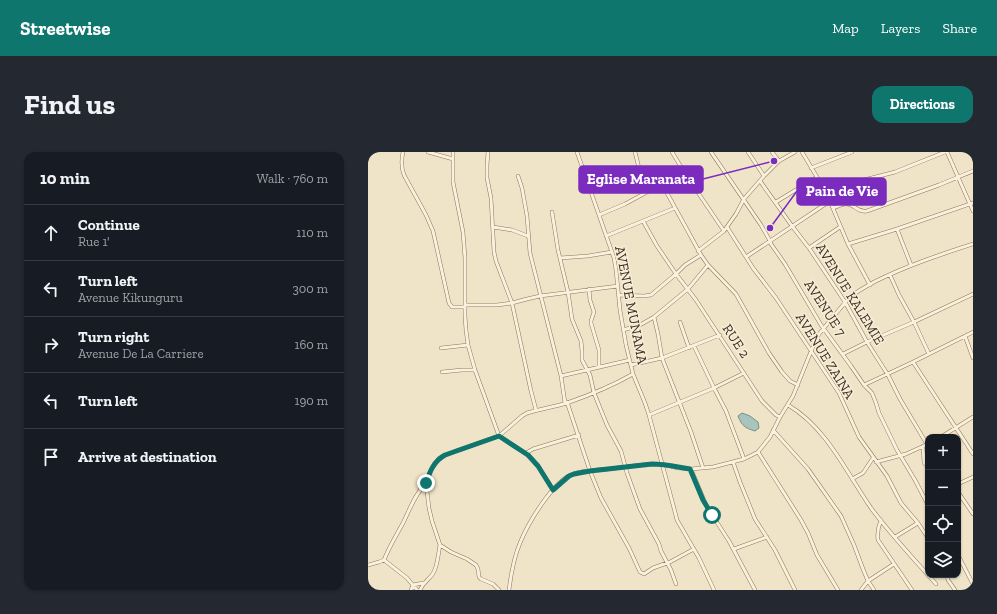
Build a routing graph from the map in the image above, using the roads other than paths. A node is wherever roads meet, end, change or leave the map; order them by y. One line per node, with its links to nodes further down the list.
1 (403, 152): 69 (street)
2 (428, 152): 15 (street)
3 (453, 152): 15 (street)
4 (488, 152): 39 (street)
5 (577, 152): 36 (street, AVENUE MUNAMA)
6 (635, 152): 26 (street)
7 (672, 152): 19 (street)
8 (711, 152): 28 (street, AVENUE 7)
9 (748, 152): 21 (street)
10 (772, 152): 16 (street)
11 (795, 152): 16 (street)
12 (802, 152): 17 (street)
13 (852, 152): 17 (street)
14 (946, 152): 23 (street); 27 (street)
15 (453, 159): 69 (street)
16 (779, 161): 21 (street)
17 (811, 168): 22 (street)
18 (973, 171): 23 (street)
19 (684, 172): 25 (street); 43 (street)
20 (518, 176): 44 (street)
21 (764, 176): 24 (street)
22 (817, 177): 27 (street); 30 (street)
23 (958, 178): 31 (street); 33 (street)
24 (760, 181): 28 (street); 30 (street, AVENUE KALEMIE)
25 (662, 184): 26 (street); 32 (street)
26 (648, 190): 36 (street)
27 (826, 192): 29 (street)
28 (744, 199): 40 (street); 46 (street, AVENUE 7)
29 (830, 201): 33 (street); 38 (street)
30 (776, 202): 38 (street, AVENUE KALEMIE)
31 (971, 203): 34 (street); 42 (street)
32 (674, 208): 37 (street); 50 (street)
33 (833, 208): 41 (street)
34 (973, 211)
35 (552, 212): 54 (street)
36 (599, 215): 45 (street, AVENUE MUNAMA)
37 (643, 221): 45 (street); 57 (street, RUE 2)
38 (792, 226): 46 (street); 49 (street, AVENUE KALEMIE)
39 (493, 227): 44 (street); 68 (street)
40 (727, 227): 43 (street); 53 (street, AVENUE ZAINA)
41 (840, 227): 47 (street); 49 (street)
42 (897, 229): 47 (street); 56 (street)
43 (724, 231): 50 (street)
44 (528, 236): 66 (street)
45 (606, 236): 51 (street, AVENUE MUNAMA)
46 (770, 241): 53 (street); 73 (street, AVENUE 7)
47 (848, 244): 59 (street)
48 (973, 244): 56 (street)
49 (809, 248): 67 (street, AVENUE KALEMIE)
50 (698, 251): 52 (street)
51 (612, 252): 54 (street); 60 (street, AVENUE MUNAMA)
52 (701, 255): 55 (street); 57 (street)
53 (746, 257): 83 (street, AVENUE ZAINA)
54 (560, 258): 63 (street)
55 (708, 265): 61 (street); 99 (street)
56 (911, 265): 58 (street)
57 (676, 274): 61 (street, RUE 2); 65 (street)
58 (890, 275): 59 (street); 72 (street)
59 (870, 285): 67 (street)
60 (618, 286): 62 (street); 65 (street, AVENUE MUNAMA)
61 (688, 289): 70 (street); 76 (street, RUE 2)
62 (589, 290): 63 (street); 91 (street)
63 (568, 292): 66 (street); 93 (street)
64 (973, 294): 72 (street)
65 (619, 295): 74 (street, AVENUE MUNAMA)
66 (540, 296): 68 (street); 98 (street)
67 (845, 302): 73 (street); 78 (street, AVENUE KALEMIE)
68 (512, 303): 69 (street); 106 (street)
69 (466, 306): 79 (street)
70 (654, 317): 74 (street); 86 (street)
71 (680, 322): 82 (street)
72 (914, 322): 78 (street); 85 (street)
73 (824, 327): 83 (street); 84 (street, AVENUE 7)
74 (623, 330): 88 (street, AVENUE MUNAMA)
75 (973, 332): 77 (street)
76 (720, 335): 80 (street); 95 (street, RUE 2)
77 (965, 336): 85 (street); 87 (street)
78 (867, 342): 84 (street); 97 (street, AVENUE KALEMIE)
79 (468, 345): 81 (street); 92 (street)
80 (694, 346): 82 (street); 101 (street)
81 (441, 348)
82 (689, 348): 86 (street)
83 (811, 351): 99 (street); 121 (street, AVENUE ZAINA)
84 (843, 354): 100 (street, AVENUE 7)
85 (929, 354): 89 (street)
86 (662, 358): 90 (street); 103 (street)
87 (973, 358)
88 (630, 360): 90 (street, AVENUE MUNAMA); 91 (street)
89 (913, 362): 97 (street); 110 (street)
90 (631, 365): 96 (street, AVENUE MUNAMA)
91 (599, 368): 93 (street)
92 (475, 370): 94 (street); 114 (street)
93 (587, 370): 98 (street); 102 (street)
94 (442, 372)
95 (744, 373): 101 (street); 108 (street, RUE 2)
96 (633, 374): 102 (street); 107 (street, AVENUE MUNAMA)
97 (888, 375): 100 (street); 115 (street, AVENUE KALEMIE)
98 (561, 376): 104 (street)
99 (798, 384): 105 (street)
100 (864, 385): 120 (street, AVENUE 7)
101 (714, 388): 103 (street); 122 (street)
102 (594, 393): 104 (street); 127 (street)
103 (679, 402): 107 (street); 128 (street)
104 (566, 403): 106 (street); 113 (street)
105 (788, 405): 108 (street); 132 (street)
106 (536, 410): 114 (street)
107 (649, 414): 125 (street, AVENUE MUNAMA)
108 (780, 417): 111 (street)
109 (973, 417): 110 (street)
110 (956, 428): 112 (street); 119 (street)
111 (773, 430): 117 (street); 153 (street)
112 (946, 434)
113 (579, 435): 118 (street); 130 (street)
114 (499, 436): 118 (street); 133 (street)
115 (925, 440)
116 (923, 446): 120 (street); 126 (street)
117 (758, 452): 122 (street); 167 (street)
118 (526, 453): 135 (street)
119 (973, 454)
120 (900, 455): 124 (street); 137 (street)
121 (873, 458): 124 (street, AVENUE ZAINA); 132 (street)
122 (744, 459): 123 (street)
123 (734, 462): 128 (street); 142 (street)
124 (876, 462): 140 (street, AVENUE ZAINA)
125 (662, 464): 127 (street); 129 (street); 145 (street, AVENUE MUNAMA)
126 (925, 464)
127 (625, 466): 130 (street); 149 (street)
128 (703, 468): 129 (street)
129 (690, 469): 146 (street)
130 (590, 471): 135 (street); 149 (street)
131 (973, 477): 134 (street)
132 (852, 479): 139 (street)
133 (426, 483): 144 (street); 147 (street)
134 (961, 483)
135 (553, 490): 163 (street)
136 (961, 496): 138 (street)
137 (925, 499)
138 (973, 514)
139 (881, 520): 143 (street); 150 (street)
140 (918, 523): 141 (street, AVENUE ZAINA); 143 (street)
141 (925, 534)
142 (767, 537): 146 (street); 166 (street)
143 (896, 537): 156 (street)
144 (440, 545): 154 (street); 162 (street)
145 (694, 549): 149 (street); 164 (street, AVENUE MUNAMA)
146 (734, 549): 165 (street)
147 (384, 560): 151 (street); 158 (street)
148 (961, 561): 157 (street)
149 (667, 563): 155 (street)
150 (894, 564): 153 (street); 170 (street)
151 (368, 565)
152 (948, 578): 171 (street)
153 (868, 581): 168 (street); 169 (street)
154 (423, 583): 158 (street); 161 (street)
155 (676, 584)
156 (936, 584)
157 (973, 584)
158 (413, 585): 159 (street); 160 (street)
159 (411, 590)
160 (417, 590)
161 (420, 590)
162 (499, 590)
163 (509, 590)
164 (714, 590)
165 (755, 590)
166 (795, 590)
167 (838, 590)
168 (861, 590)
169 (874, 590)
170 (912, 590)
171 (955, 590)

